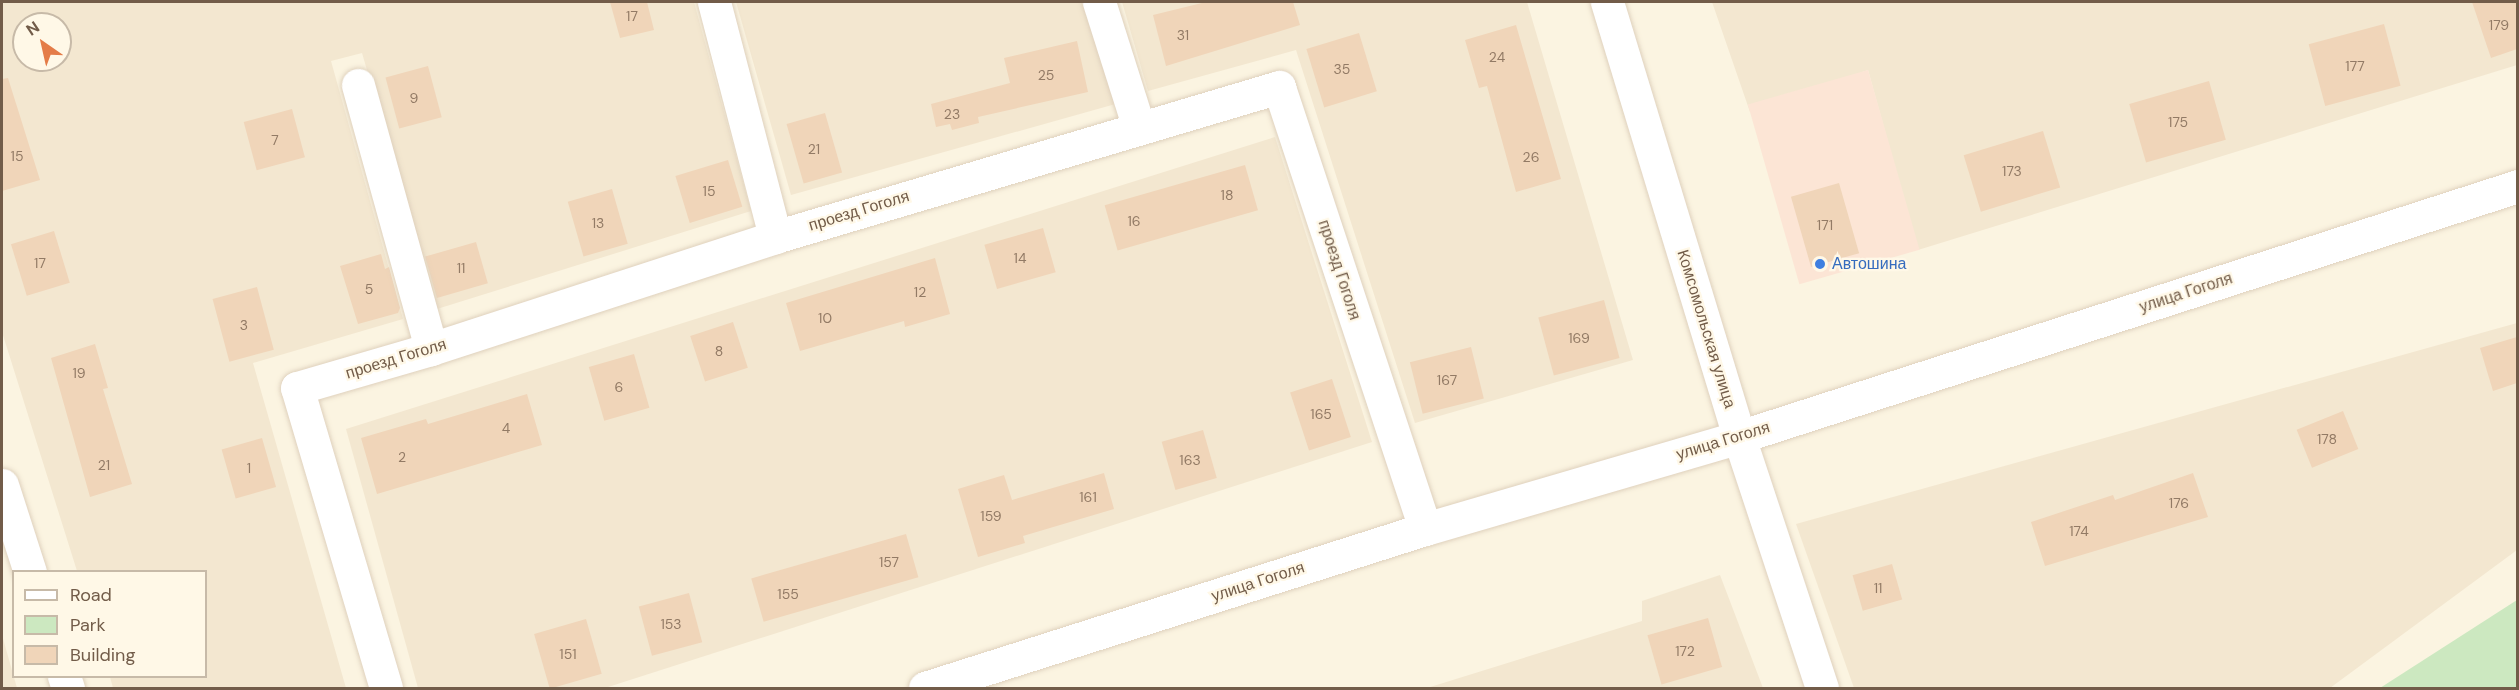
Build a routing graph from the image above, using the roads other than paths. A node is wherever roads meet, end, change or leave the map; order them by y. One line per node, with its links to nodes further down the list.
1 (714, 2): 7 (street)
2 (1099, 2): 5 (street)
3 (1607, 2): 9 (street, Комсомольская улица)
4 (358, 85): 8 (street)
5 (1139, 128): 7 (street, проезд Гоголя); 11 (street, проезд Гоголя)
6 (2517, 186): 9 (street, улица Гоголя)
7 (775, 237): 8 (street, проезд Гоголя)
8 (431, 349): 13 (street, проезд Гоголя)
9 (1739, 437): 11 (street, улица Гоголя); 15 (street, Комсомольская улица)
10 (2, 485): 12 (street)
11 (1425, 529): 14 (street, улица Гоголя)
12 (29, 570)
13 (386, 688)
14 (926, 688)
15 (1822, 688)

